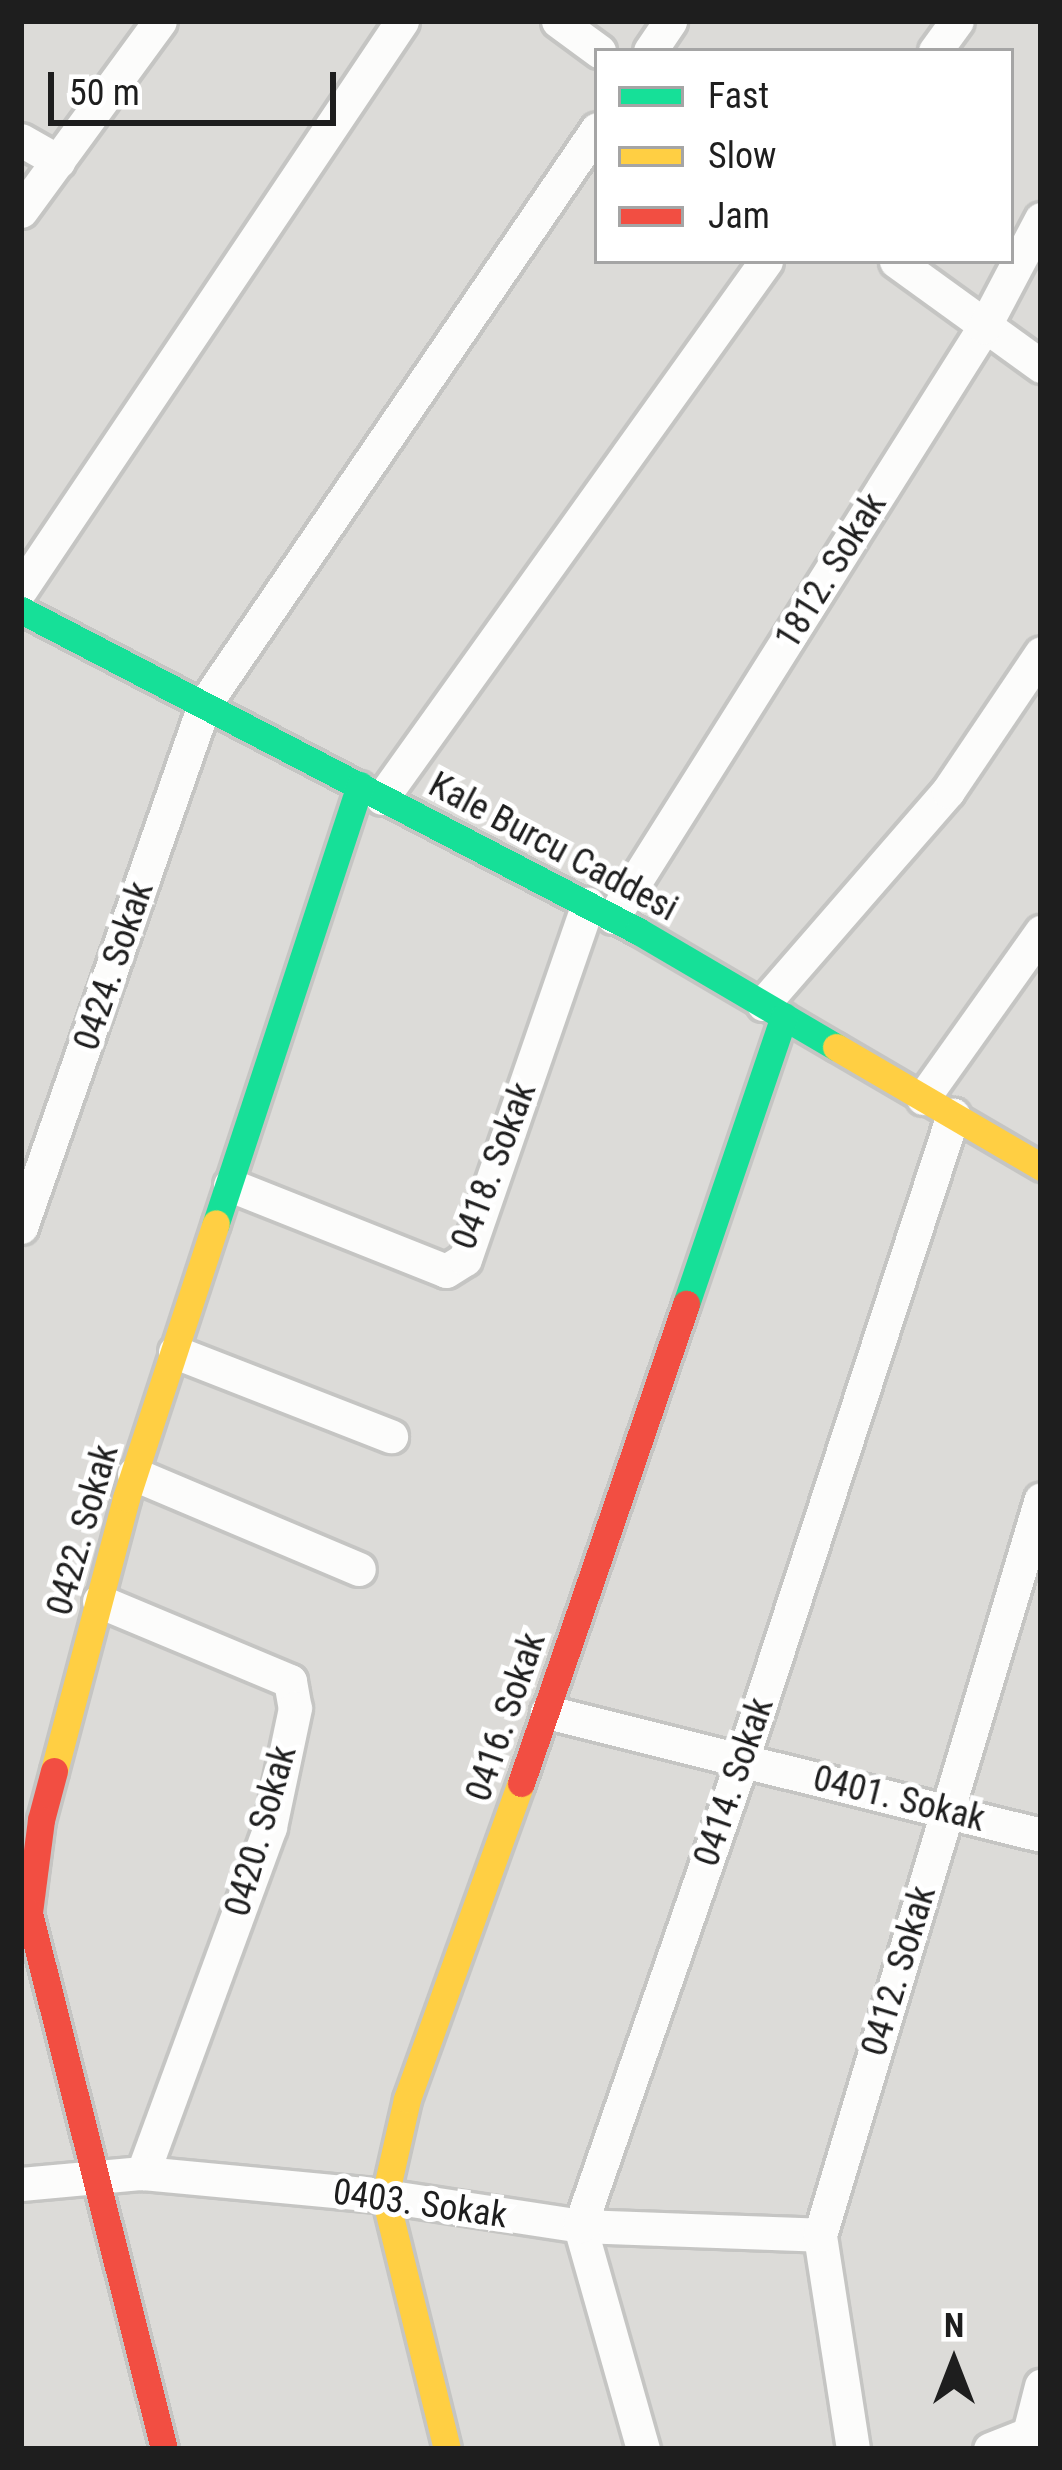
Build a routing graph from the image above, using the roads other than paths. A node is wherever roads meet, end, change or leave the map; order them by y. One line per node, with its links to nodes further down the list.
1 (160, 21): 11 (street)
2 (402, 21): 18 (street)
3 (558, 21): 6 (street)
4 (670, 21): 7 (street)
5 (957, 21): 8 (street)
6 (595, 48)
7 (652, 48)
8 (937, 48)
9 (594, 133): 21 (street, 0424. Sokak)
10 (21, 140): 11 (street)
11 (58, 161): 12 (street)
12 (21, 211)
13 (1041, 220): 16 (street, 1812. Sokak)
14 (764, 264): 22 (street)
15 (900, 264): 16 (street)
16 (984, 327): 17 (street); 23 (street, 1812. Sokak)
17 (1041, 366)
18 (21, 589)
19 (21, 610): 21 (street, Kale Burcu Caddesi)
20 (1041, 653): 25 (street)
21 (204, 705): 22 (street, Kale Burcu Caddesi); 30 (street, 0424. Sokak)
22 (371, 792): 23 (street, Kale Burcu Caddesi); 29 (street, 0422. Sokak)
23 (600, 911): 25 (street, Kale Burcu Caddesi); 29 (street, 0418. Sokak)
24 (1041, 932): 26 (street)
25 (774, 1010): 26 (street, Kale Burcu Caddesi); 37 (street, 0416. Sokak)
26 (923, 1097): 27 (street, Kale Burcu Caddesi)
27 (952, 1115): 28 (street, Kale Burcu Caddesi); 38 (street, 0414. Sokak)
28 (1041, 1167)
29 (230, 1185): 31 (street, 0422. Sokak)
30 (21, 1227)
31 (175, 1352): 32 (street); 33 (street, 0422. Sokak)
32 (391, 1436)
33 (134, 1474): 35 (street); 36 (street, 0422. Sokak)
34 (1041, 1499): 39 (street, 0412. Sokak)
35 (358, 1569)
36 (99, 1601): 40 (street, 0422. Sokak); 42 (street, 0420. Sokak)
37 (547, 1712): 38 (street, 0401. Sokak); 45 (street, 0416. Sokak)
38 (742, 1760): 39 (street, 0401. Sokak); 46 (street, 0414. Sokak)
39 (946, 1811): 41 (street, 0401. Sokak); 47 (street, 0412. Sokak)
40 (31, 1819): 43 (street, 0422. Sokak)
41 (1041, 1835)
42 (143, 2173): 43 (street, 0403. Sokak); 45 (street, 0403. Sokak)
43 (95, 2175): 44 (street, 0403. Sokak); 50 (street, 0422. Sokak)
44 (21, 2184)
45 (385, 2196): 46 (street, 0403. Sokak); 51 (street, 0416. Sokak)
46 (580, 2227): 47 (street, 0403. Sokak); 52 (street)
47 (820, 2235): 53 (street, 0412. Sokak)
48 (1041, 2386): 49 (street)
49 (1035, 2431): 54 (street)
50 (164, 2449)
51 (447, 2449)
52 (643, 2449)
53 (853, 2449)
54 (990, 2449)

